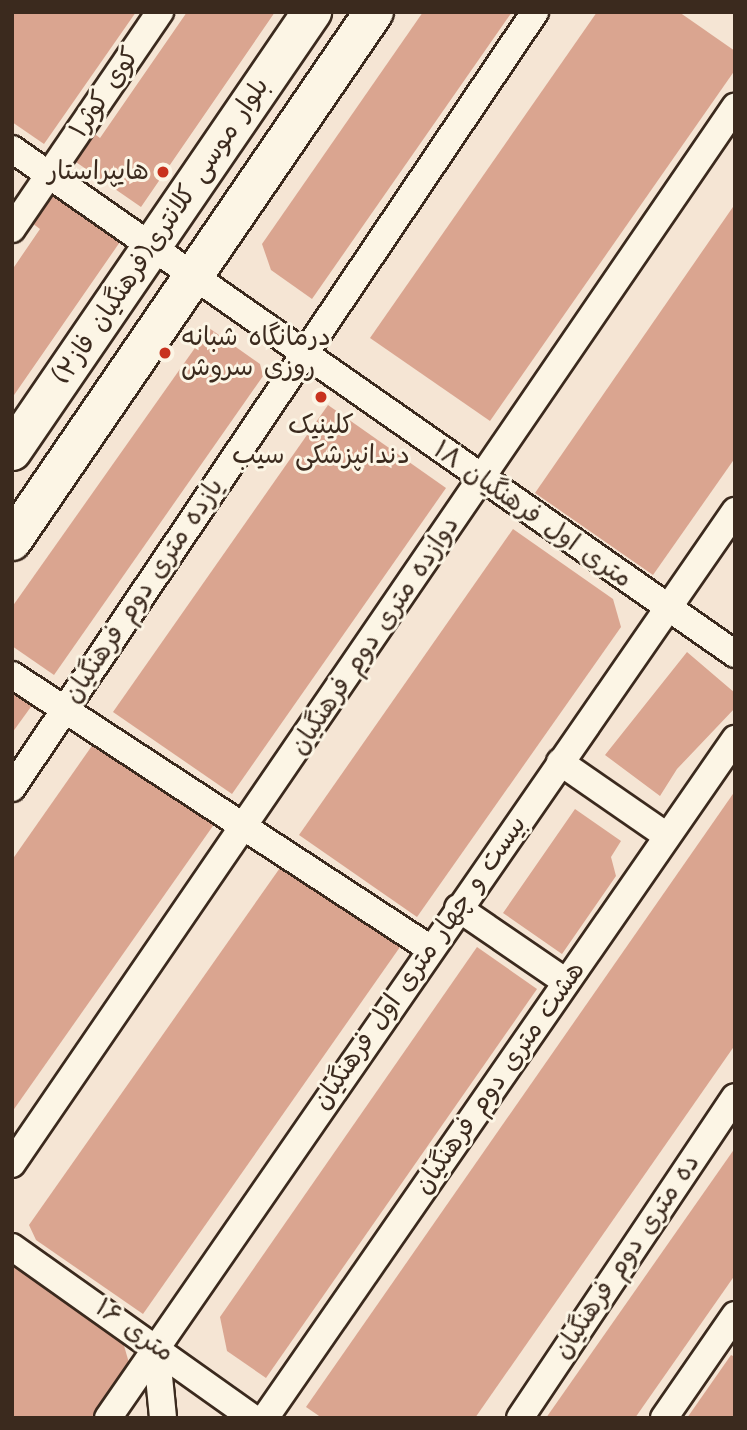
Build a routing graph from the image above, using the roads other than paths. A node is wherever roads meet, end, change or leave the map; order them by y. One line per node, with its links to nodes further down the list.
1 (160, 12): 7 (street, کوی کوثر۱)
2 (312, 12): 9 (main road, بلوار موسی کلانتری(فرهنگیان فاز۲))
3 (374, 12): 10 (main road, بلوار موسی کلانتری(فرهنگیان فاز۲))
4 (535, 12): 11 (street, یازده متری دوم فرهنگیان)
5 (735, 107): 13 (street, دوازده متری دوم فرهنگیان)
6 (12, 149): 7 (street, ۱۸ متری اول فرهنگیان)
7 (50, 174): 8 (street, کوی کوثر۱); 9 (street, ۱۸ متری اول فرهنگیان)
8 (12, 229)
9 (152, 246): 10 (street, ۱۸ متری اول فرهنگیان); 12 (main road, بلوار موسی کلانتری(فرهنگیان فاز۲))
10 (194, 277): 11 (street, ۱۸ متری اول فرهنگیان); 15 (main road, بلوار موسی کلانتری(فرهنگیان فاز۲))
11 (302, 355): 13 (street, ۱۸ متری اول فرهنگیان); 19 (street, یازده متری دوم فرهنگیان)
12 (12, 450)
13 (482, 480): 16 (street, ۱۸ متری اول فرهنگیان); 23 (street, دوازده متری دوم فرهنگیان)
14 (735, 511): 16 (street, بیست و چهار متری اول فرهنگیان)
15 (12, 541)
16 (667, 608): 17 (street, ۱۸ متری اول فرهنگیان); 21 (street, بیست و چهار متری اول فرهنگیان)
17 (735, 654)
18 (12, 675): 19 (street)
19 (66, 708): 22 (street, یازده متری دوم فرهنگیان); 23 (street)
20 (735, 738): 24 (street, هشت متری دوم فرهنگیان)
21 (560, 762): 24 (street); 25 (street, بیست و چهار متری اول فرهنگیان)
22 (12, 788)
23 (246, 825): 26 (street); 29 (street, دوازده متری دوم فرهنگیان)
24 (667, 836): 27 (street, هشت متری دوم فرهنگیان)
25 (458, 908): 26 (street, بیست و چهار متری اول فرهنگیان); 27 (street)
26 (430, 949): 32 (street, بیست و چهار متری اول فرهنگیان)
27 (566, 982): 36 (street, هشت متری دوم فرهنگیان)
28 (735, 1097): 37 (street, ده متری دوم فرهنگیان)
29 (12, 1164)
30 (12, 1247): 32 (street, ۱۶ متری)
31 (735, 1315): 38 (street)
32 (156, 1346): 33 (street, بیست و چهار متری اول فرهنگیان); 34 (street); 35 (street, ۱۶ متری)
33 (108, 1418)
34 (163, 1418)
35 (253, 1418)
36 (265, 1418)
37 (520, 1418)
38 (664, 1418)

